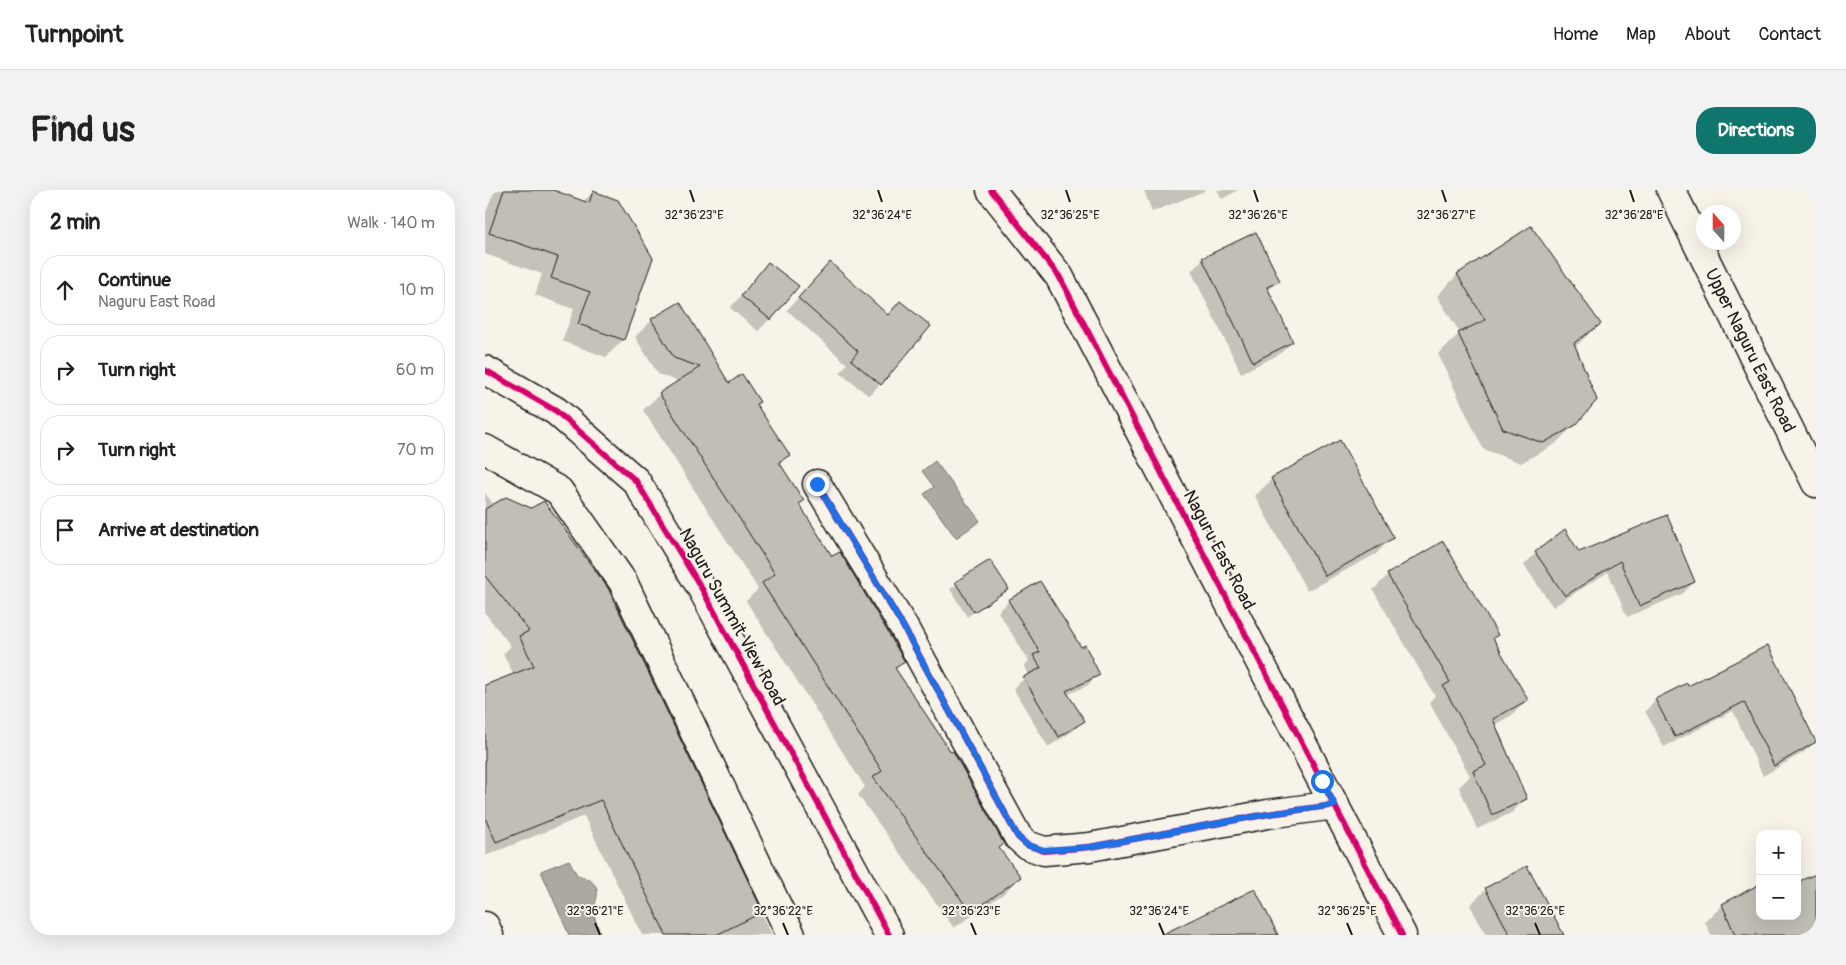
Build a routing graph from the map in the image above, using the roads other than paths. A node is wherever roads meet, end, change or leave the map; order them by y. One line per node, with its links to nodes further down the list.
1 (991, 190): 7 (street, Naguru East Road)
2 (1671, 190): 5 (street, Upper Naguru East Road)
3 (485, 370): 11 (street, Naguru Summit View Road)
4 (485, 449): 10 (street)
5 (1816, 482)
6 (817, 484): 7 (street)
7 (1335, 805): 12 (street, Naguru East Road)
8 (485, 926): 9 (street)
9 (489, 935)
10 (791, 935)
11 (889, 935)
12 (1402, 935)

